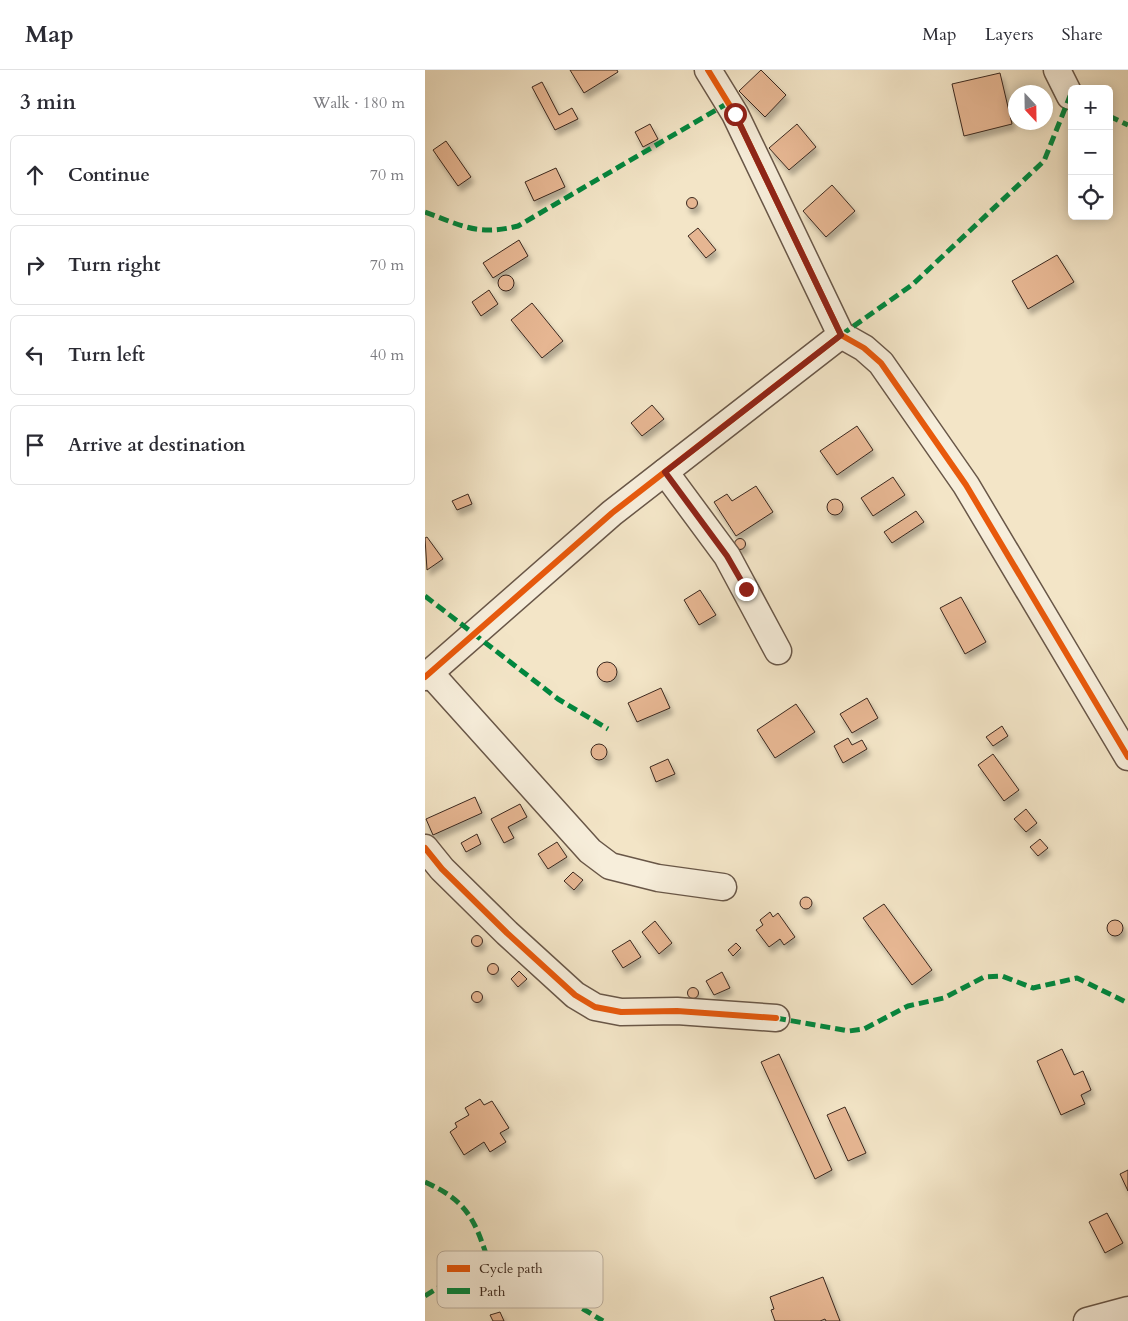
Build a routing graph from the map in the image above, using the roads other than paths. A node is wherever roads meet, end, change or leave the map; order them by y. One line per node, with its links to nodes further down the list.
1 (708, 70): 4 (street)
2 (1057, 70): 3 (street)
3 (1068, 92)
4 (841, 335): 5 (street); 8 (street)
5 (665, 472): 6 (street); 7 (street)
6 (778, 651)
7 (428, 675): 10 (street)
8 (1128, 757)
9 (425, 848): 11 (street)
10 (723, 887)
11 (776, 1018)
12 (1128, 1310): 13 (street)
13 (1087, 1321)

